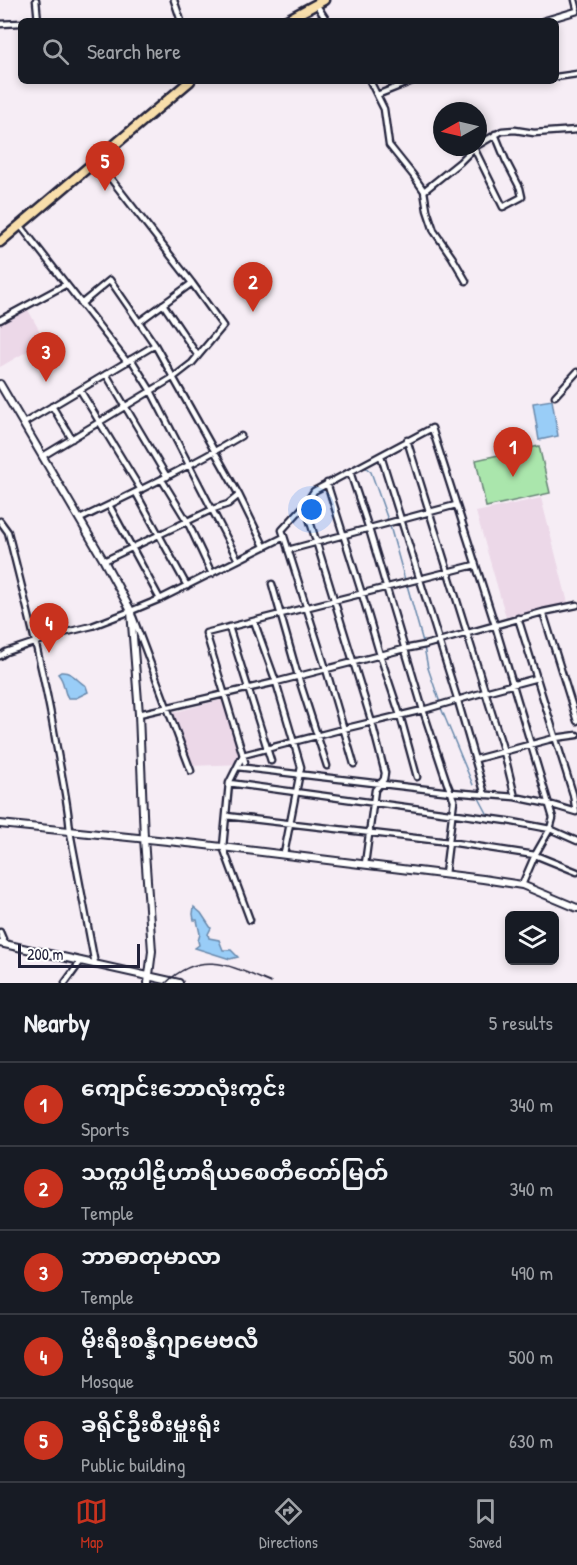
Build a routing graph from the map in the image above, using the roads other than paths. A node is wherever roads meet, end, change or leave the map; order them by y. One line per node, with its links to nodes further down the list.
1 (36, 0): 6 (street)
2 (174, 0): 7 (street)
3 (575, 0): 5 (street)
4 (320, 2): 8 (highway); 9 (street)
5 (577, 9): 10 (street)
6 (38, 18)
7 (180, 18)
8 (291, 18)
9 (326, 18)
10 (552, 18)
11 (18, 23): 12 (street)
12 (0, 24)
13 (577, 74): 14 (street)
14 (559, 77)
15 (187, 84): 24 (highway)
16 (372, 84): 18 (street)
17 (404, 84): 18 (street)
18 (377, 95): 25 (street)
19 (577, 130): 20 (street)
20 (495, 134): 21 (street); 23 (street)
21 (487, 139)
22 (466, 156): 25 (street)
23 (480, 156)
24 (97, 161): 26 (highway); 29 (street)
25 (424, 191): 28 (street)
26 (20, 225): 27 (highway); 30 (street)
27 (0, 242)
28 (466, 281)
29 (192, 283): 32 (street); 36 (street)
30 (65, 285): 31 (street); 33 (street)
31 (81, 304): 34 (street); 37 (street)
32 (163, 304): 34 (street); 36 (street)
33 (0, 320)
34 (139, 322): 35 (street)
35 (155, 345): 37 (street); 40 (street)
36 (198, 356): 40 (street)
37 (129, 360): 39 (street); 43 (street)
38 (577, 372): 44 (street)
39 (106, 374): 42 (street); 46 (street)
40 (174, 377): 43 (street); 52 (street)
41 (0, 384): 48 (main road)
42 (80, 390): 45 (street); 47 (street)
43 (151, 391): 46 (street); 55 (street)
44 (555, 396)
45 (52, 406): 48 (street); 50 (street)
46 (125, 407): 47 (street); 57 (street)
47 (100, 422): 50 (street); 59 (street)
48 (24, 423): 53 (main road)
49 (241, 436): 52 (street)
50 (72, 439): 53 (street)
51 (408, 440): 54 (street); 63 (street); 65 (street)
52 (215, 451): 55 (street); 60 (street)
53 (43, 456): 66 (main road)
54 (381, 456): 56 (street); 67 (street)
55 (190, 465): 57 (street); 64 (street)
56 (350, 472): 58 (street); 70 (street)
57 (165, 478): 59 (street); 68 (street)
58 (327, 483): 62 (street); 72 (street)
59 (139, 491): 61 (street); 71 (street)
60 (239, 495): 64 (street); 76 (street)
61 (109, 505): 66 (street); 77 (street)
62 (305, 505): 73 (street); 75 (street)
63 (456, 505): 65 (street); 81 (street)
64 (213, 508): 68 (street); 79 (street)
65 (430, 512): 67 (street); 82 (street)
66 (80, 519): 80 (main road)
67 (401, 520): 70 (street); 84 (street)
68 (187, 521): 71 (street); 83 (street)
69 (1, 524): 102 (street)
70 (369, 529): 72 (street); 87 (street)
71 (159, 534): 77 (street); 85 (street)
72 (344, 536): 75 (street); 88 (street)
73 (284, 537): 74 (street); 78 (street)
74 (277, 540): 76 (street); 78 (street)
75 (316, 543): 78 (street); 90 (street)
76 (264, 546): 79 (street)
77 (132, 548): 80 (street); 89 (street)
78 (288, 548): 92 (street)
79 (238, 560): 83 (street)
80 (104, 561): 93 (main road)
81 (475, 565): 82 (street); 98 (street)
82 (448, 571): 84 (street); 100 (street)
83 (212, 574): 85 (street)
84 (419, 578): 87 (street); 101 (street)
85 (187, 585): 89 (street)
86 (272, 585): 95 (street)
87 (385, 588): 88 (street); 103 (street)
88 (362, 594): 90 (street); 105 (street)
89 (160, 599): 93 (street)
90 (334, 601): 92 (street); 106 (street)
91 (577, 605): 94 (street)
92 (306, 609): 95 (street); 107 (street)
93 (131, 612): 102 (street); 116 (street); 118 (main road)
94 (543, 612): 96 (street); 120 (street)
95 (280, 614): 97 (street); 108 (street)
96 (518, 618): 98 (street); 109 (street)
97 (254, 621): 99 (street); 110 (street)
98 (495, 625): 100 (street); 111 (street)
99 (229, 627): 112 (street); 114 (street)
100 (467, 632): 101 (street); 113 (street)
101 (439, 640): 103 (street); 115 (street)
102 (36, 642): 104 (street); 153 (street)
103 (404, 649): 105 (street); 117 (street)
104 (0, 656)
105 (380, 656): 106 (street); 119 (street)
106 (354, 663): 107 (street); 121 (street)
107 (326, 669): 108 (street); 122 (street)
108 (298, 676): 110 (street); 123 (street)
109 (537, 678): 111 (street); 125 (street)
110 (276, 682): 112 (street); 126 (street)
111 (513, 685): 113 (street); 127 (street)
112 (250, 688): 114 (street); 128 (street)
113 (485, 692): 115 (street); 129 (street)
114 (225, 694): 116 (street); 130 (street)
115 (458, 700): 117 (street); 131 (street)
116 (167, 708): 118 (street); 137 (street)
117 (423, 710): 119 (street); 143 (street)
118 (139, 714): 155 (main road)
119 (400, 715): 121 (street); 139 (street)
120 (577, 721)
121 (372, 723): 122 (street); 141 (street)
122 (343, 729): 123 (street); 134 (street)
123 (318, 735): 126 (street); 135 (street)
124 (577, 735): 125 (street)
125 (555, 738): 127 (street); 147 (street)
126 (294, 741): 128 (street); 138 (street)
127 (531, 745): 129 (street); 147 (street)
128 (267, 748): 130 (street); 132 (street)
129 (504, 752): 131 (street); 145 (street)
130 (243, 755): 133 (street); 136 (street)
131 (476, 759): 144 (street)
132 (271, 761)
133 (245, 762)
134 (354, 764)
135 (327, 766)
136 (237, 767): 138 (street); 140 (street)
137 (191, 771)
138 (299, 775): 141 (street); 142 (street)
139 (417, 777)
140 (229, 783): 142 (street); 149 (street)
141 (380, 783): 143 (street); 146 (street)
142 (295, 792): 146 (street); 151 (street)
143 (451, 792): 144 (street); 148 (street)
144 (485, 795): 145 (street)
145 (515, 797): 147 (street)
146 (374, 803): 148 (street); 154 (street)
147 (549, 804): 152 (street)
148 (452, 814): 152 (street); 156 (street)
149 (226, 816): 151 (street); 158 (street)
150 (0, 824): 153 (main road)
151 (289, 824): 154 (street); 159 (street)
152 (550, 830): 157 (street); 160 (street)
153 (70, 832): 155 (main road); 170 (street)
154 (370, 833): 156 (street); 161 (street)
155 (144, 838): 158 (main road); 171 (main road)
156 (449, 842): 160 (street); 163 (street)
157 (577, 842)
158 (222, 847): 159 (main road); 166 (street)
159 (284, 854): 161 (main road)
160 (535, 855): 162 (street); 164 (street)
161 (365, 864): 163 (main road)
162 (577, 872)
163 (445, 874): 164 (main road)
164 (522, 885): 165 (main road)
165 (577, 908)
166 (250, 920)
167 (0, 933): 168 (street)
168 (2, 944): 169 (main road)
169 (81, 961): 170 (main road); 172 (street)
170 (95, 963): 171 (main road)
171 (149, 980): 173 (main road)
172 (65, 983)
173 (179, 983)

